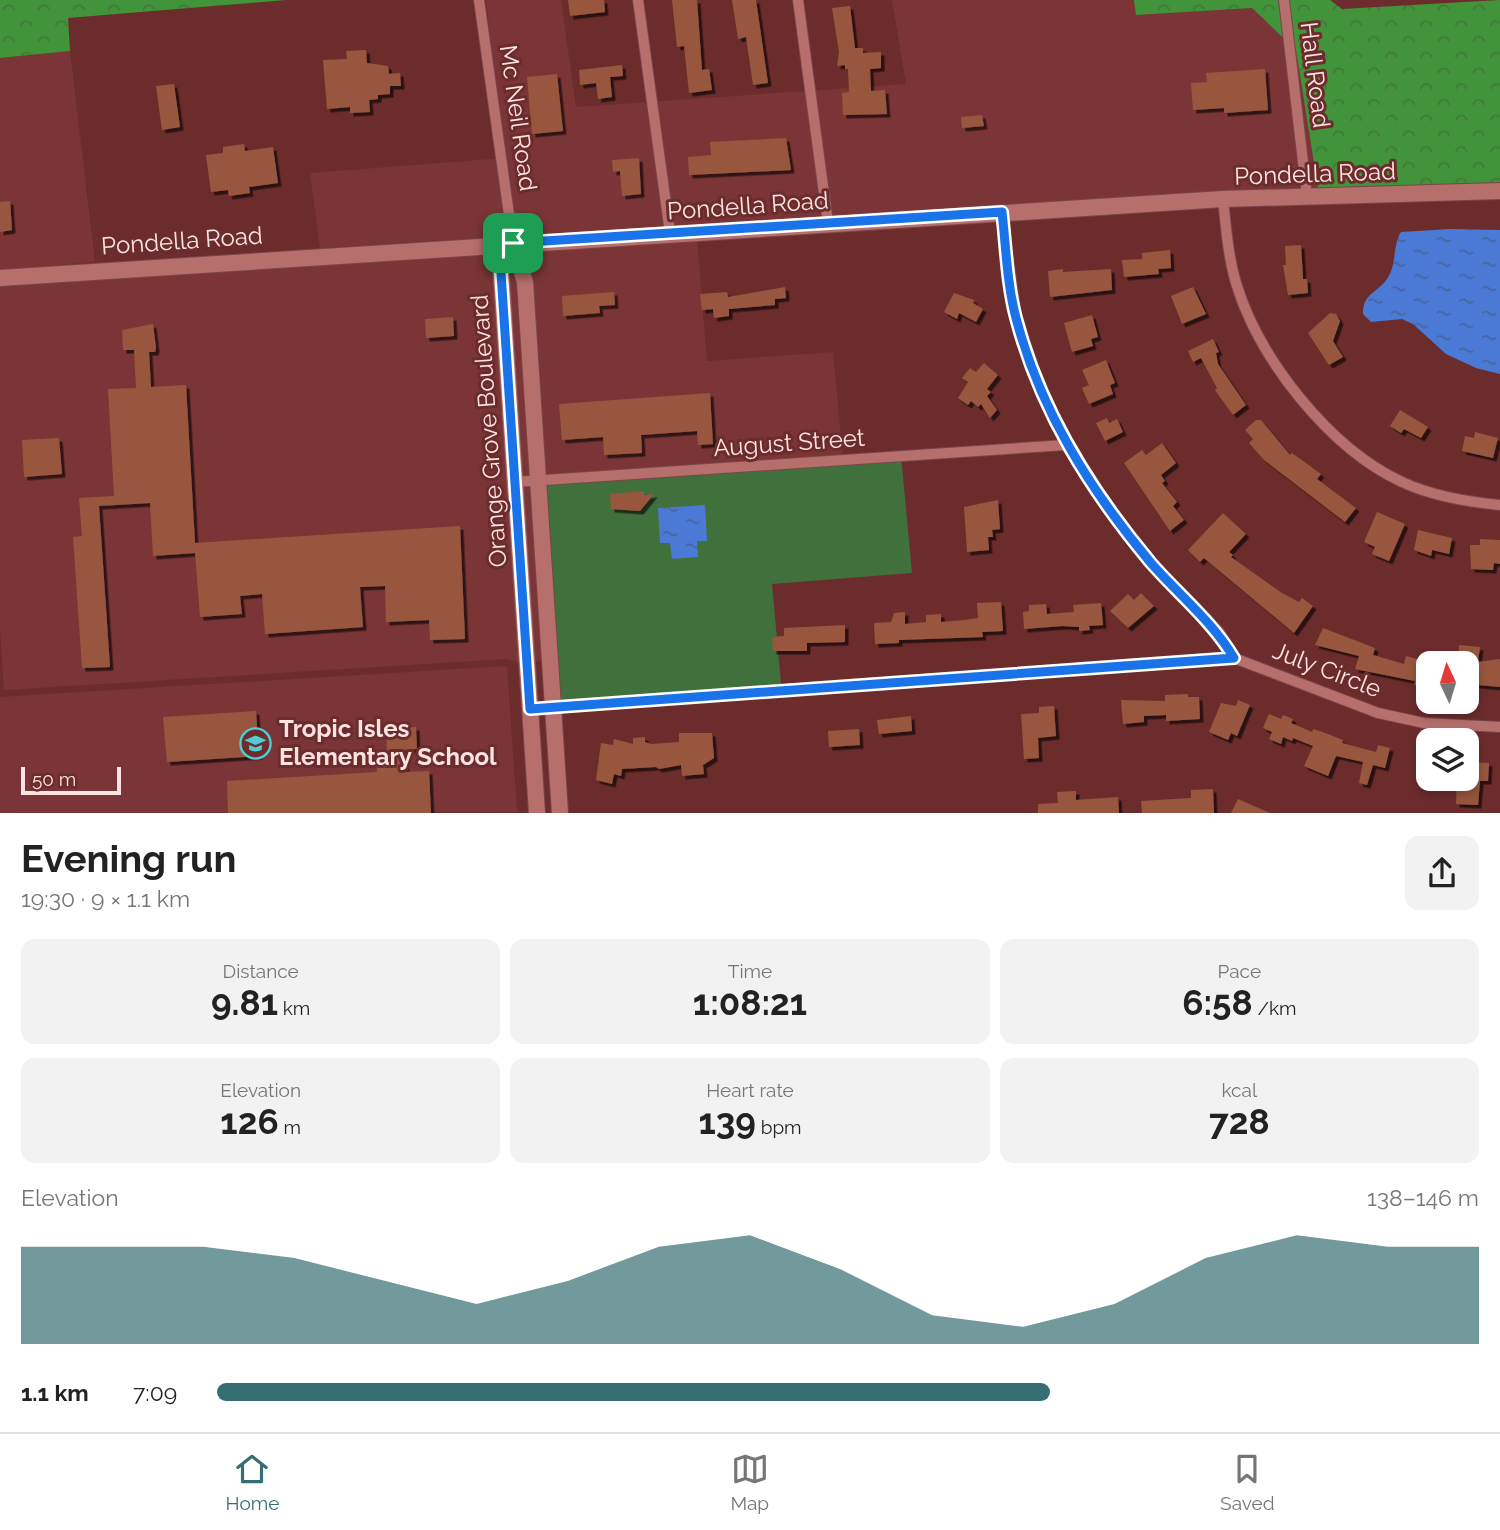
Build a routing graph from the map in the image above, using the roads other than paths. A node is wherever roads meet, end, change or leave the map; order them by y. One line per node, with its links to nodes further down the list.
1 (479, 0): 11 (street, Mc Neil Road)
2 (638, 0): 10 (street)
3 (798, 0): 9 (street)
4 (1284, 0): 6 (street, Hall Road)
5 (1500, 191): 6 (main road, Pondella Road)
6 (1307, 197): 7 (main road, Pondella Road)
7 (1223, 199): 8 (main road, Pondella Road); 18 (street)
8 (1002, 212): 9 (main road, Pondella Road); 15 (street, July Circle)
9 (828, 223): 10 (main road, Pondella Road)
10 (670, 233): 11 (main road, Pondella Road)
11 (513, 243): 12 (main road, Pondella Road); 13 (main road, Orange Grove Boulevard); 14 (main road, Orange Grove Boulevard)
12 (0, 278)
13 (532, 387): 14 (street); 16 (main road, Orange Grove Boulevard)
14 (509, 389): 17 (main road, Orange Grove Boulevard)
15 (1066, 445): 16 (street, August Street); 19 (street, July Circle)
16 (538, 480): 17 (street, August Street); 20 (main road, Orange Grove Boulevard)
17 (515, 482): 21 (main road, Orange Grove Boulevard)
18 (1500, 505)
19 (1234, 658): 20 (street); 22 (street, July Circle)
20 (553, 706): 21 (street); 24 (main road, Orange Grove Boulevard)
21 (530, 709): 23 (main road, Orange Grove Boulevard)
22 (1500, 727)
23 (537, 813)
24 (561, 813)

